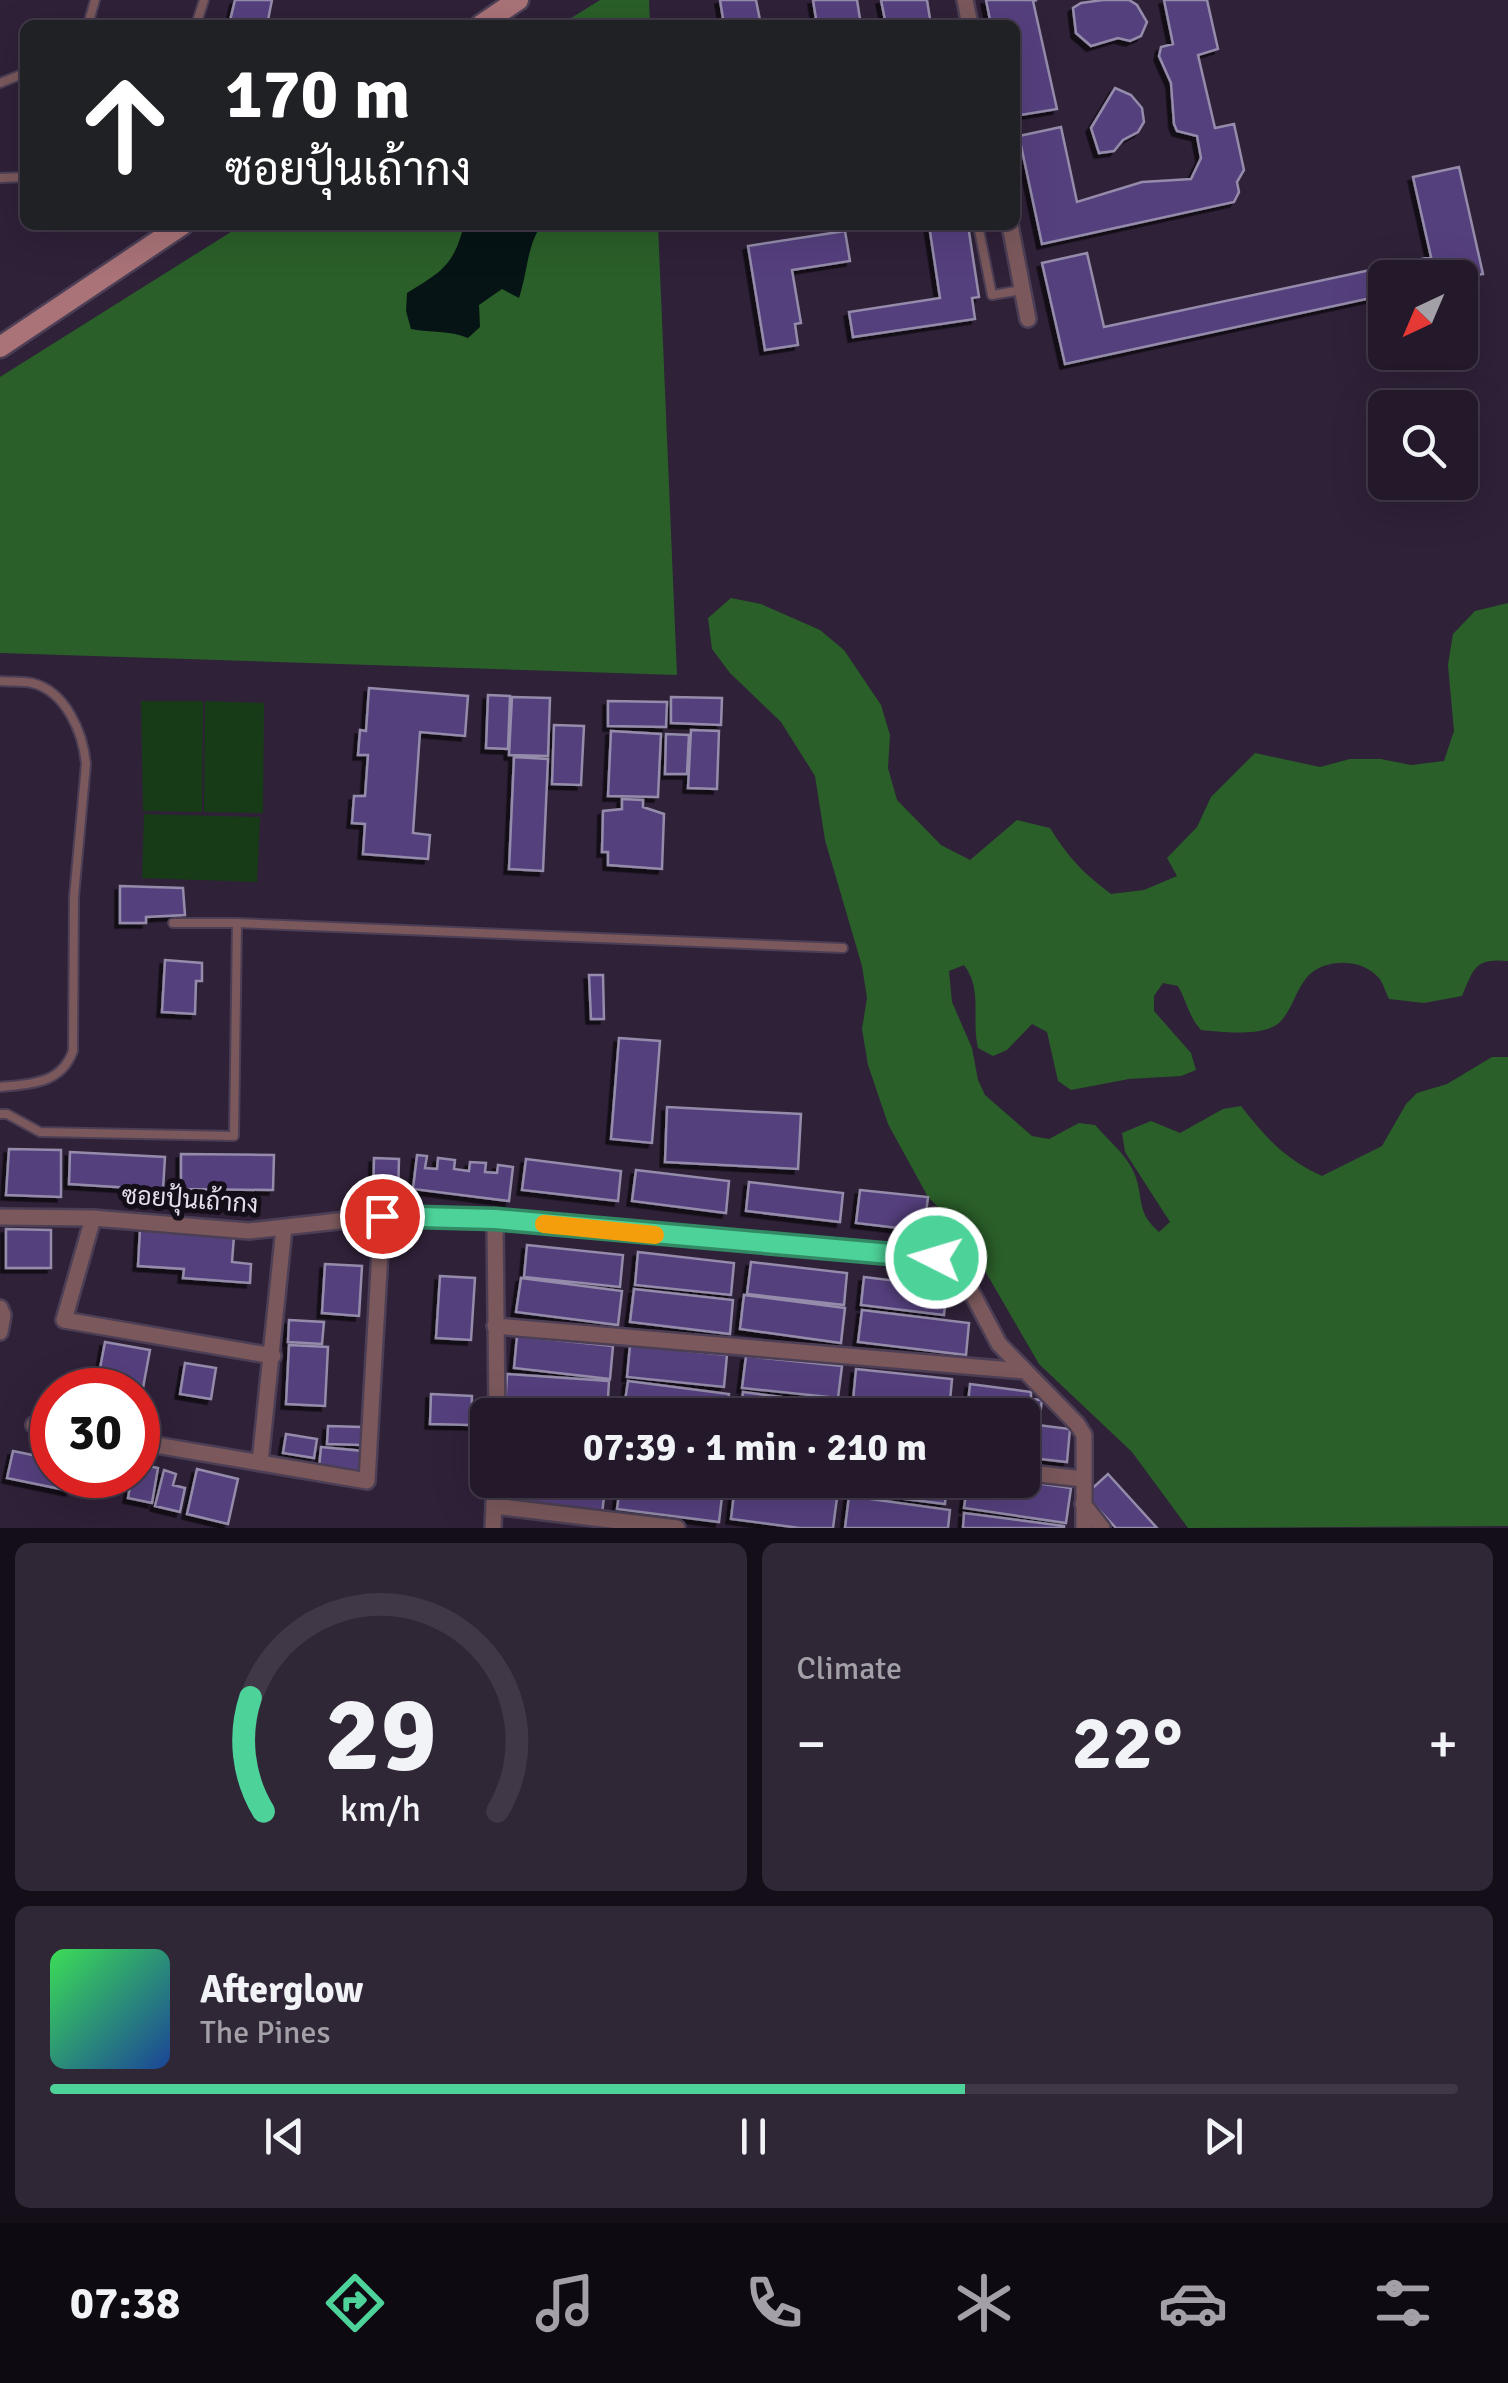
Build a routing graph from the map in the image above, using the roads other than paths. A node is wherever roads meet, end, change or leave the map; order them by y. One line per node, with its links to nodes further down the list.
1 (518, 0): 2 (street)
2 (488, 20)
3 (175, 230): 8 (street)
4 (979, 230): 6 (lane)
5 (1011, 230): 6 (street)
6 (1022, 290): 7 (street)
7 (1028, 319)
8 (0, 347)
9 (0, 681): 13 (lane)
10 (237, 922): 11 (lane); 12 (lane); 14 (lane)
11 (173, 923)
12 (844, 948)
13 (0, 1086)
14 (0, 1114)
15 (382, 1216): 18 (street, ซอยปุ้นเถ้ากง); 19 (street, ซอยปุ้นเถ้ากง); 27 (street)
16 (0, 1217): 17 (street, ซอยปุ้นเถ้ากง)
17 (93, 1218): 19 (street, ซอยปุ้นเถ้ากง); 23 (street)
18 (495, 1219): 21 (street); 24 (street, ซอยปุ้นเถ้ากง)
19 (284, 1228): 23 (street)
20 (0, 1308): 22 (street)
21 (495, 1326): 24 (street); 25 (street)
22 (0, 1332)
23 (273, 1356): 27 (street)
24 (1024, 1371): 29 (street, ซอยปุ้นเถ้ากง)
25 (497, 1398)
26 (160, 1446): 27 (street)
27 (260, 1463)
28 (1040, 1474): 29 (street)
29 (1084, 1479): 31 (street)
30 (494, 1498): 32 (street)
31 (1083, 1504): 35 (street); 36 (street)
32 (494, 1506): 33 (street); 34 (street)
33 (493, 1528)
34 (678, 1528)
35 (1084, 1528)
36 (1102, 1528)

